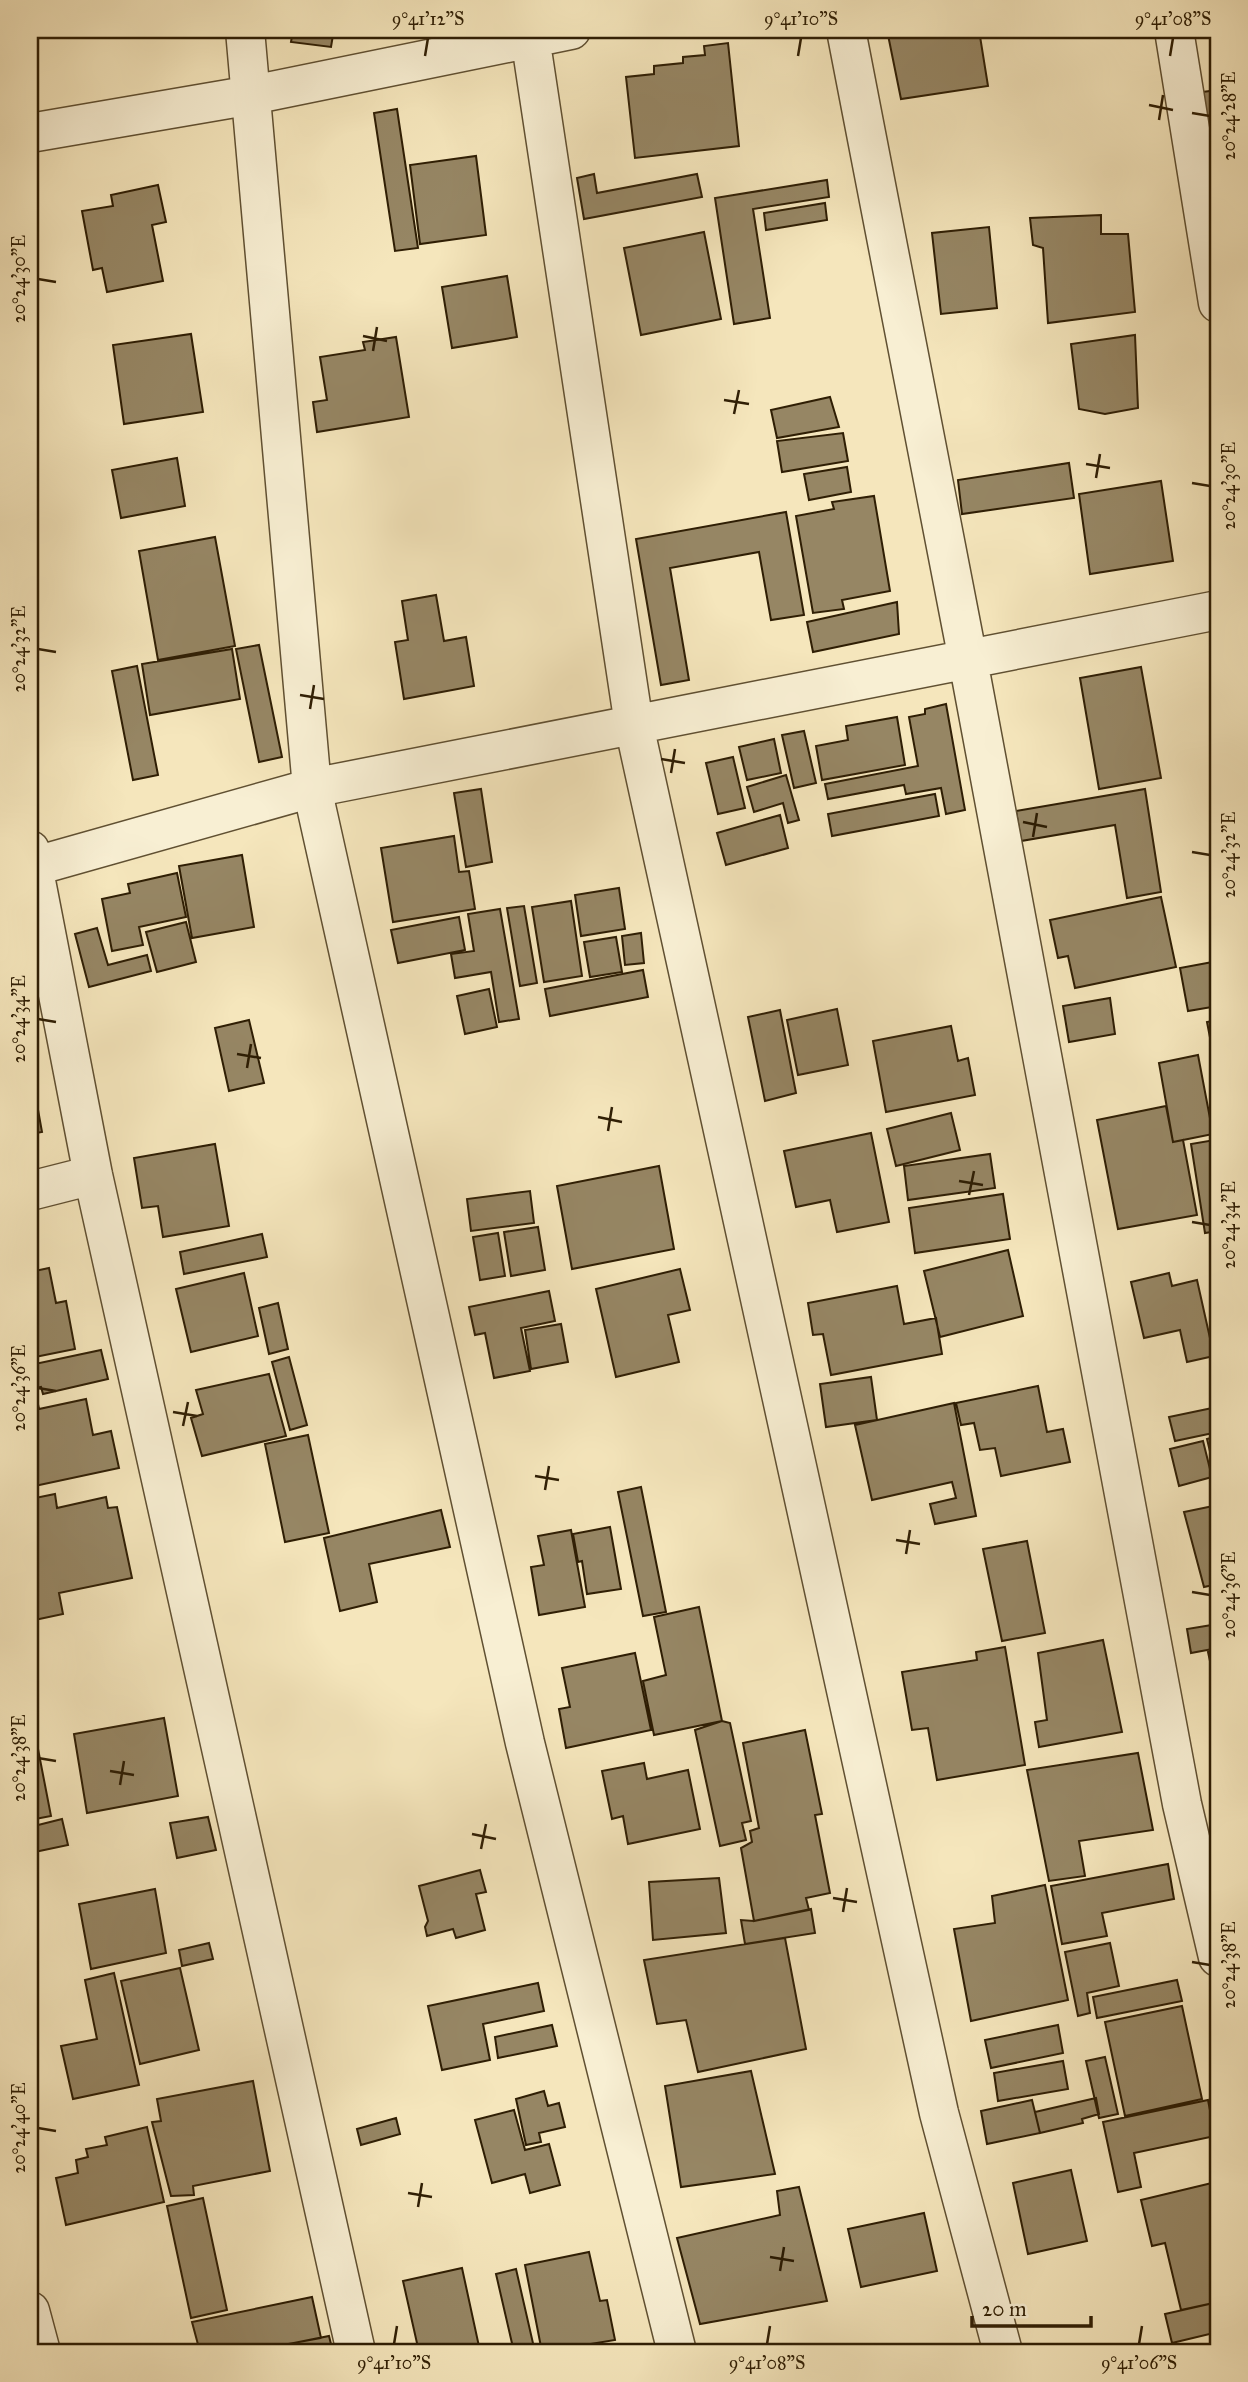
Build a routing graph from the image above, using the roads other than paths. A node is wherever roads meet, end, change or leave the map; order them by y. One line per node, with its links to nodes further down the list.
1 (245, 30): 6 (street)
2 (571, 30): 5 (street)
3 (846, 30): 10 (street)
4 (1174, 30): 8 (street)
5 (530, 35): 6 (street); 11 (street)
6 (251, 95): 7 (street); 12 (street)
7 (30, 133)
8 (1218, 303)
9 (1218, 610): 10 (street)
10 (968, 660): 11 (street); 16 (street)
11 (634, 725): 12 (street); 21 (street)
12 (312, 788): 13 (street); 20 (street)
13 (31, 858): 14 (street)
14 (93, 1175): 15 (street); 19 (street)
15 (30, 1191)
16 (1218, 1957)
17 (30, 2311): 18 (street)
18 (41, 2352)
19 (356, 2352)
20 (677, 2352)
21 (1003, 2352)

